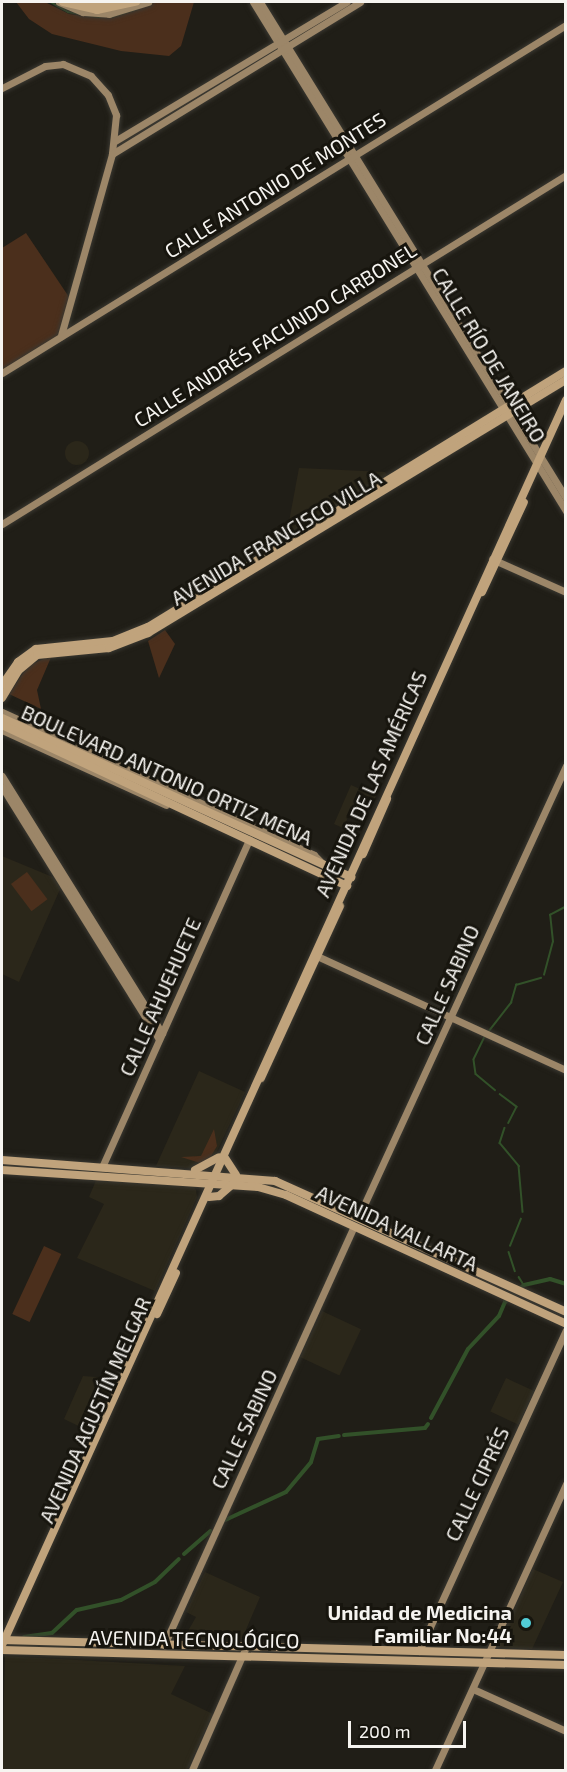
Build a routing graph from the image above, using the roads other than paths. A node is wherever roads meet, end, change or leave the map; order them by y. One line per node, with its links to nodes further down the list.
1 (59, 2): 5 (street)
2 (63, 2): 10 (main road)
3 (86, 2): 10 (main road)
4 (136, 2): 10 (main road)
5 (148, 2)
6 (252, 2): 12 (street, CALLE RÍO DE JANEIRO)
7 (260, 2): 12 (street, CALLE RÍO DE JANEIRO)
8 (346, 2): 12 (street)
9 (360, 2): 13 (street)
10 (118, 4)
11 (566, 25): 17 (street, CALLE ANTONIO DE MONTES)
12 (281, 41): 13 (street, CALLE RÍO DE JANEIRO); 15 (street)
13 (285, 49): 16 (street); 17 (street, CALLE RÍO DE JANEIRO)
14 (2, 88): 15 (street)
15 (115, 141): 16 (street)
16 (112, 154): 20 (street)
17 (352, 157): 19 (street, CALLE RÍO DE JANEIRO); 20 (street, CALLE ANTONIO DE MONTES)
18 (566, 176): 19 (street, CALLE ANDRÉS FACUNDO CARBONEL)
19 (419, 266): 25 (street, CALLE RÍO DE JANEIRO); 30 (street, CALLE ANDRÉS FACUNDO CARBONEL)
20 (61, 336): 22 (street, CALLE ANTONIO DE MONTES)
21 (566, 371): 25 (main road, AVENIDA FRANCISCO VILLA)
22 (2, 372)
23 (566, 380): 25 (main road, AVENIDA FRANCISCO VILLA)
24 (566, 400): 27 (main road, AVENIDA DE LAS AMÉRICAS)
25 (508, 411): 27 (street, CALLE RÍO DE JANEIRO); 33 (main road, AVENIDA FRANCISCO VILLA); 34 (main road, AVENIDA FRANCISCO VILLA)
26 (566, 411): 27 (main road, AVENIDA DE LAS AMÉRICAS)
27 (539, 462): 28 (street, CALLE RÍO DE JANEIRO); 29 (street, CALLE RÍO DE JANEIRO); 31 (main road, AVENIDA DE LAS AMÉRICAS)
28 (566, 498)
29 (566, 511)
30 (2, 524)
31 (494, 560): 32 (street); 47 (main road, AVENIDA DE LAS AMÉRICAS)
32 (566, 592)
33 (2, 685)
34 (2, 698)
35 (2, 712): 44 (street)
36 (2, 718): 44 (main road, BOULEVARD ANTONIO ORTIZ MENA)
37 (2, 724): 42 (main road, BOULEVARD ANTONIO ORTIZ MENA)
38 (2, 730): 42 (street)
39 (566, 765): 49 (street, CALLE SABINO)
40 (2, 776): 50 (street)
41 (2, 787): 50 (street)
42 (211, 822): 43 (main road, BOULEVARD ANTONIO ORTIZ MENA)
43 (249, 840): 46 (main road, BOULEVARD ANTONIO ORTIZ MENA); 50 (street, CALLE AHUEHUETE)
44 (324, 865): 45 (main road, BOULEVARD ANTONIO ORTIZ MENA)
45 (335, 870): 46 (main road); 47 (main road, BOULEVARD ANTONIO ORTIZ MENA)
46 (331, 880): 47 (main road, BOULEVARD ANTONIO ORTIZ MENA)
47 (348, 881): 48 (main road, AVENIDA DE LAS AMÉRICAS); 52 (main road, AVENIDA DE LAS AMÉRICAS)
48 (317, 956): 49 (street); 52 (main road, AVENIDA DE LAS AMÉRICAS)
49 (451, 1017): 51 (street); 63 (street, CALLE SABINO)
50 (161, 1036): 54 (street, CALLE AHUEHUETE)
51 (566, 1070)
52 (223, 1156): 56 (main road); 57 (main road, AVENIDA DE LAS AMÉRICAS); 58 (main road)
53 (2, 1160): 54 (main road, AVENIDA VALLARTA)
54 (102, 1167): 56 (main road, AVENIDA VALLARTA)
55 (2, 1170): 59 (main road, AVENIDA VALLARTA)
56 (189, 1172): 57 (main road, AVENIDA VALLARTA)
57 (216, 1174): 58 (main road, AVENIDA VALLARTA); 60 (main road, AVENIDA DE LAS AMÉRICAS)
58 (234, 1179): 60 (main road, AVENIDA VALLARTA); 61 (main road); 63 (main road, AVENIDA VALLARTA); 64 (main road, AVENIDA VALLARTA)
59 (192, 1182): 60 (main road, AVENIDA VALLARTA); 62 (main road)
60 (212, 1183): 61 (main road, AVENIDA AGUSTÍN MELGAR); 62 (main road, AVENIDA AGUSTÍN MELGAR)
61 (209, 1197): 69 (main road, AVENIDA AGUSTÍN MELGAR)
62 (202, 1203): 71 (main road, AVENIDA AGUSTÍN MELGAR)
63 (358, 1218): 65 (main road, AVENIDA VALLARTA)
64 (354, 1227): 66 (main road, AVENIDA VALLARTA); 72 (street, CALLE SABINO)
65 (566, 1312)
66 (566, 1324)
67 (566, 1330): 74 (street, CALLE CIPRÉS)
68 (566, 1484): 75 (street)
69 (12, 1631): 70 (main road); 71 (main road, AVENIDA AGUSTÍN MELGAR)
70 (19, 1640): 71 (main road, AVENIDA TECNOLÓGICO); 72 (main road, AVENIDA TECNOLÓGICO)
71 (3, 1643): 77 (main road, AVENIDA TECNOLÓGICO)
72 (164, 1644): 73 (main road, AVENIDA TECNOLÓGICO)
73 (246, 1647): 74 (main road, AVENIDA TECNOLÓGICO); 77 (street)
74 (419, 1651): 75 (main road, AVENIDA TECNOLÓGICO)
75 (489, 1653): 76 (main road, AVENIDA TECNOLÓGICO); 78 (street)
76 (566, 1655)
77 (243, 1656): 78 (main road, AVENIDA TECNOLÓGICO); 82 (street)
78 (484, 1663): 79 (main road, AVENIDA TECNOLÓGICO); 80 (street)
79 (566, 1665)
80 (473, 1689): 81 (street); 83 (street)
81 (566, 1731)
82 (192, 1770)
83 (435, 1770)

